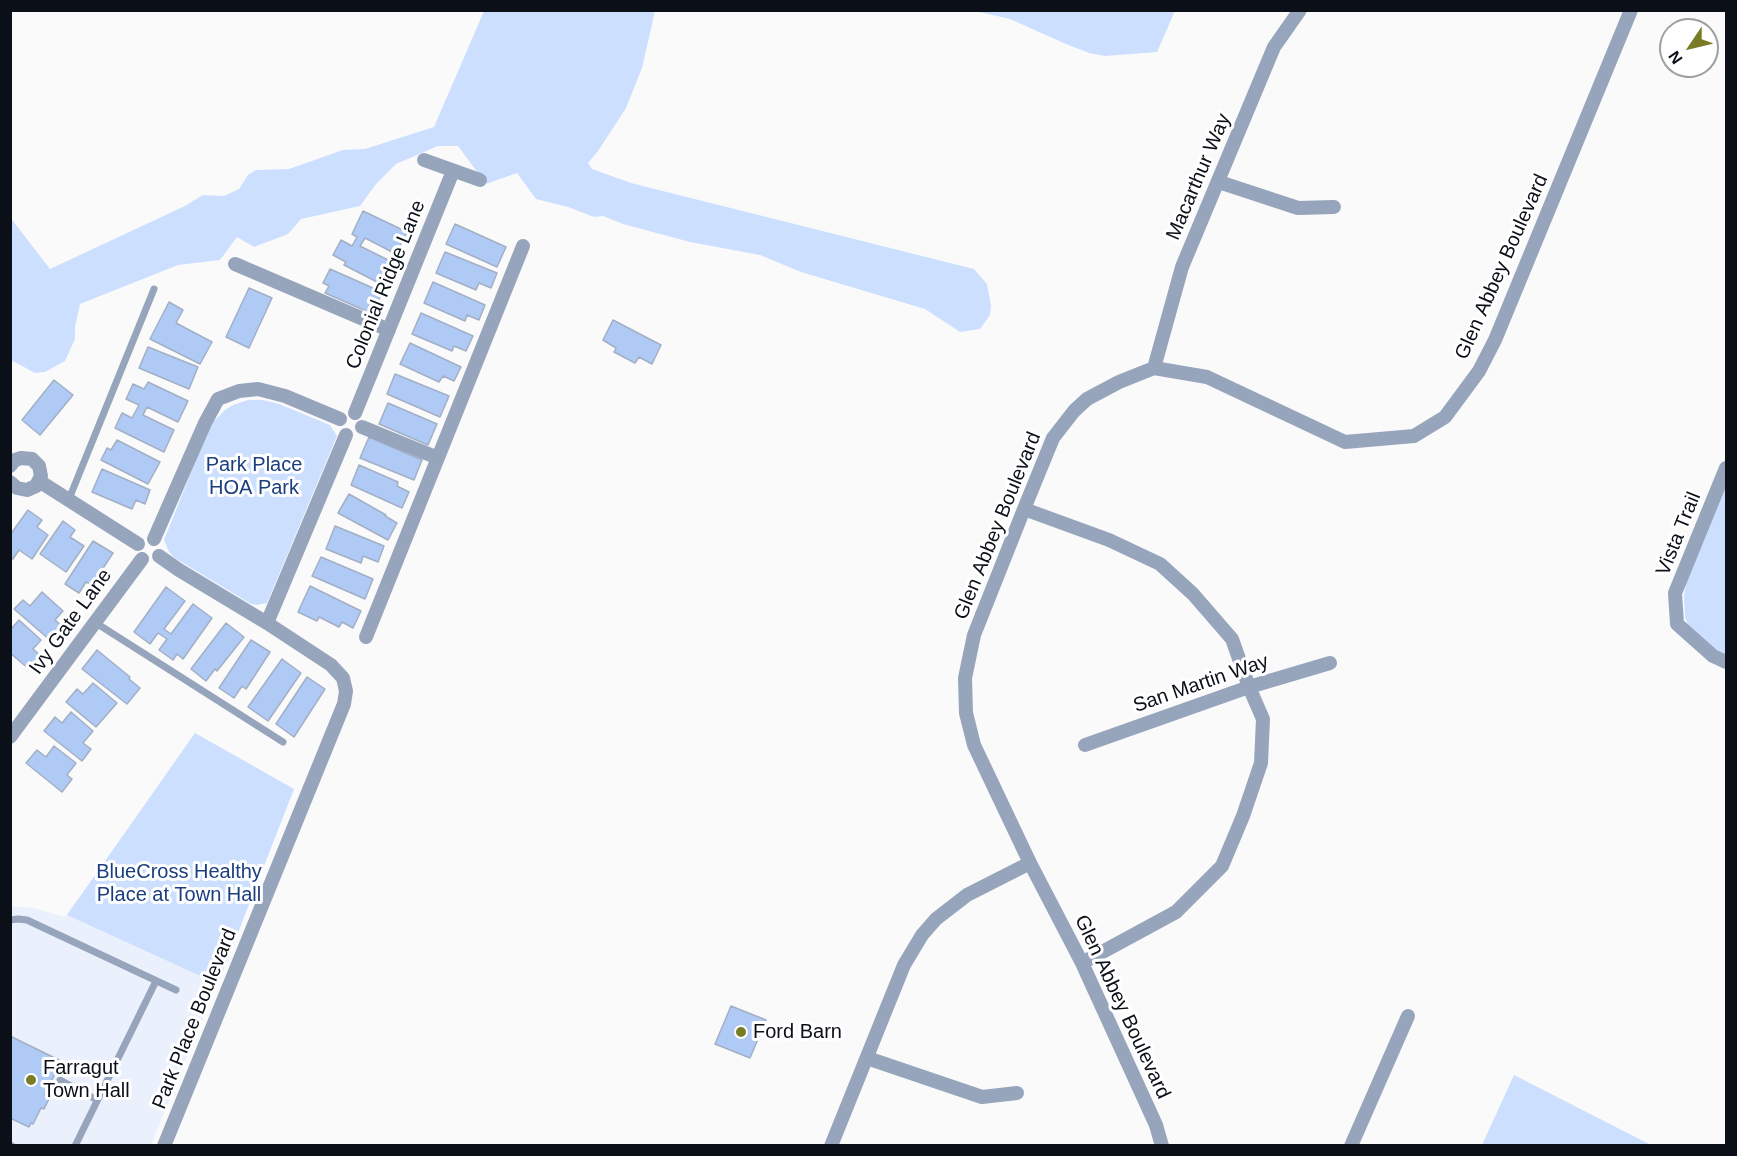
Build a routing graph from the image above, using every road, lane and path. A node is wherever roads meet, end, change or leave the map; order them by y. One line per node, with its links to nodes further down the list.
1 (1300, 10): 6 (street, Macarthur Way)
2 (1631, 10): 12 (street, Glen Abbey Boulevard)
3 (424, 160): 4 (street)
4 (453, 171): 5 (street); 11 (street, Colonial Ridge Lane)
5 (480, 180)
6 (1219, 182): 7 (street); 12 (street, Macarthur Way)
7 (1334, 207)
8 (523, 246): 17 (street)
9 (236, 264): 11 (street)
10 (154, 289): 22 (lane)
11 (389, 330): 13 (street, Colonial Ridge Lane)
12 (1154, 368): 23 (street, Glen Abbey Boulevard)
13 (355, 413): 14 (street); 15 (street)
14 (340, 418): 16 (street); 24 (street)
15 (362, 427): 16 (street); 17 (street)
16 (346, 435): 29 (street)
17 (438, 458): 30 (street)
18 (10, 466): 20 (street)
19 (1726, 468): 31 (street, Vista Trail)
20 (39, 481): 21 (street); 22 (street)
21 (10, 482)
22 (69, 499): 25 (street)
23 (1024, 509): 33 (street); 37 (street, Glen Abbey Boulevard)
24 (154, 539): 25 (street); 26 (street)
25 (138, 544): 27 (street)
26 (159, 556): 27 (street); 29 (street, Park Place Boulevard)
27 (142, 559): 28 (street, Ivy Gate Lane)
28 (96, 623): 34 (street, Ivy Gate Lane); 35 (lane)
29 (267, 623): 48 (street, Park Place Boulevard)
30 (366, 637)
31 (1726, 662)
32 (1330, 663): 33 (street, San Martin Way)
33 (1249, 687): 36 (street, San Martin Way); 39 (street)
34 (10, 737)
35 (283, 742)
36 (1085, 745)
37 (1030, 863): 39 (street, Glen Abbey Boulevard); 43 (street)
38 (10, 920): 40 (lane)
39 (1082, 963): 50 (street, Glen Abbey Boulevard)
40 (156, 981): 41 (lane); 46 (lane)
41 (176, 990)
42 (1408, 1016): 51 (street)
43 (867, 1058): 45 (street); 49 (street)
44 (60, 1080): 46 (lane)
45 (1017, 1093)
46 (97, 1100): 47 (lane)
47 (75, 1146)
48 (164, 1146)
49 (831, 1146)
50 (1162, 1146)
51 (1351, 1146)

